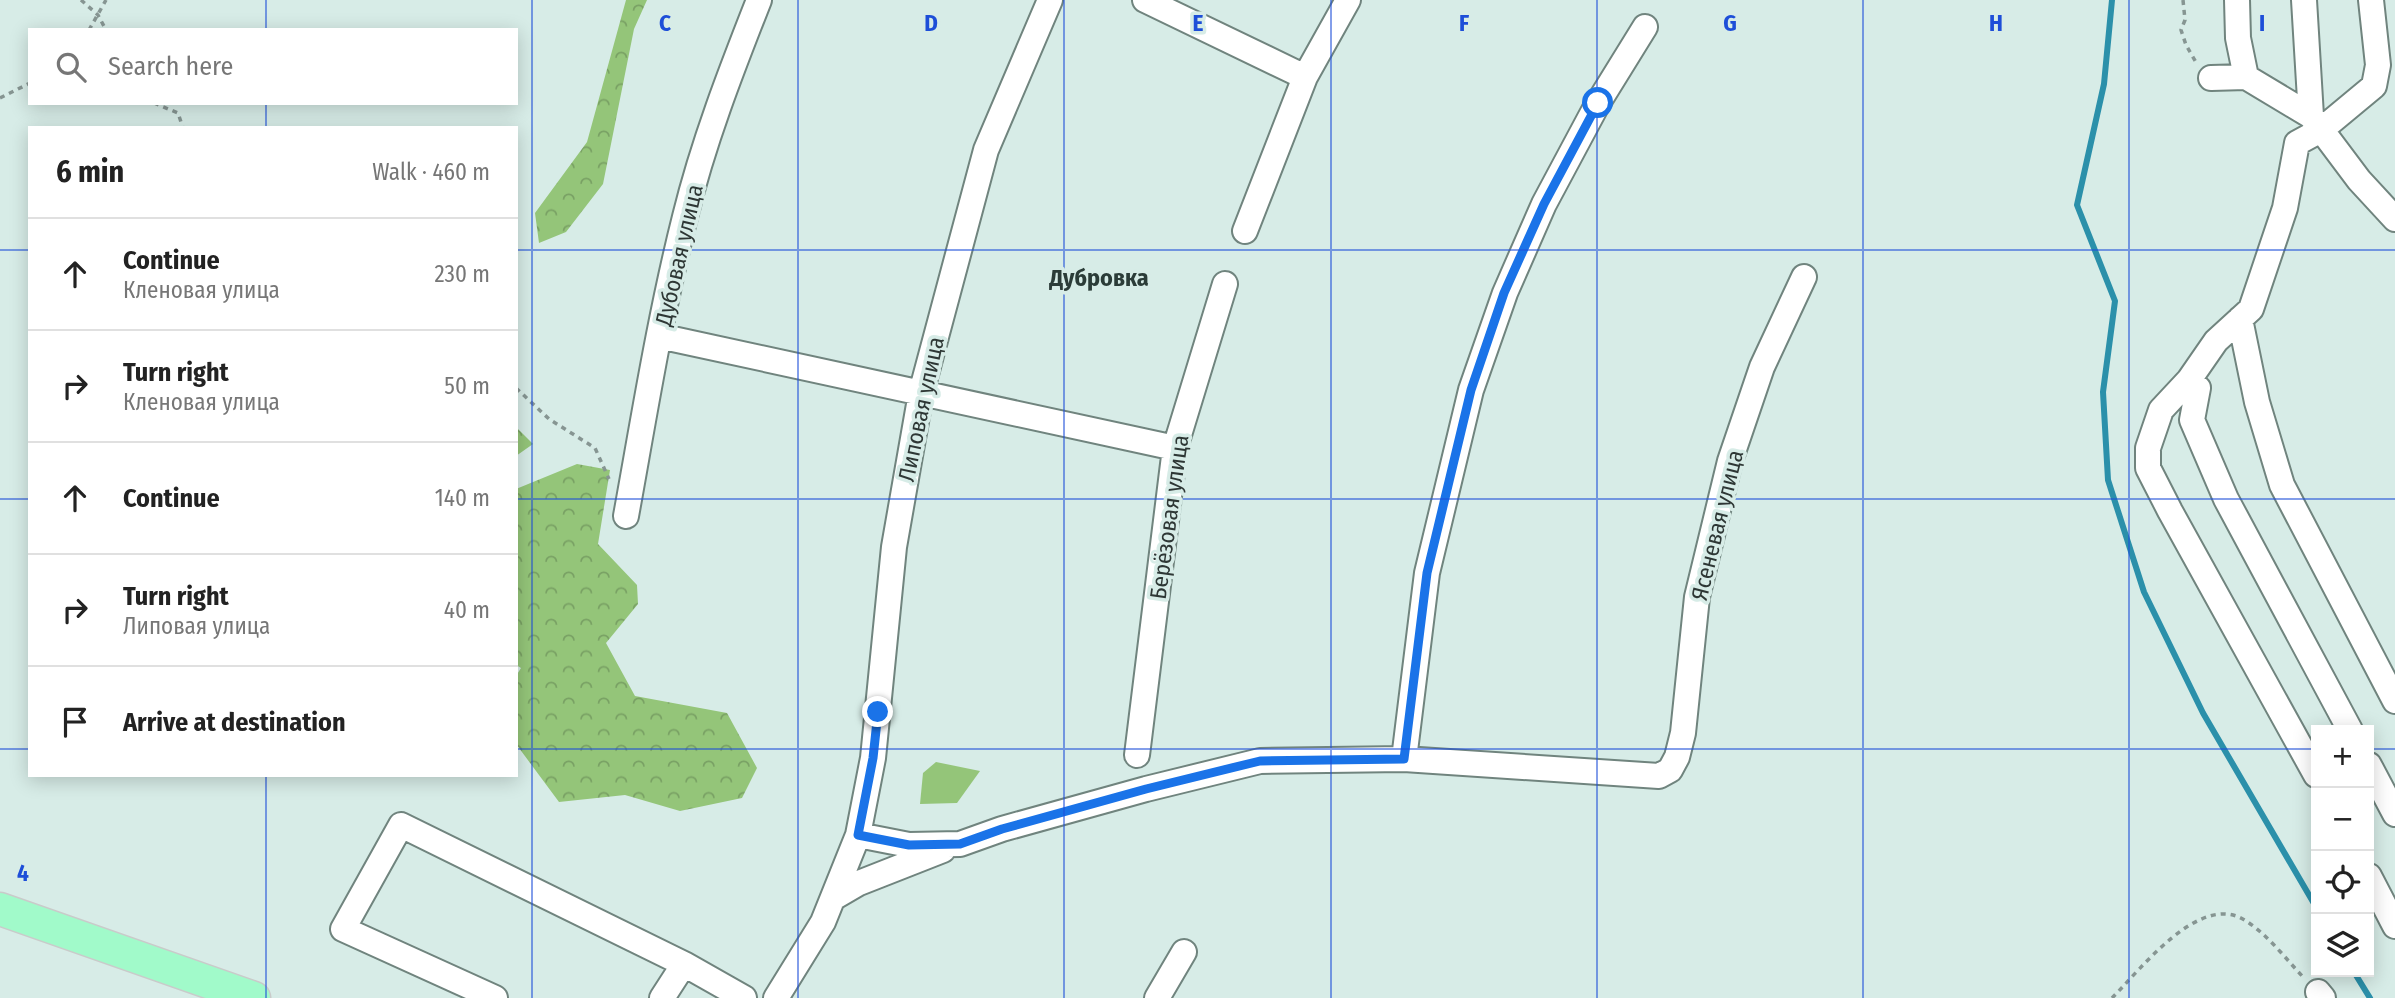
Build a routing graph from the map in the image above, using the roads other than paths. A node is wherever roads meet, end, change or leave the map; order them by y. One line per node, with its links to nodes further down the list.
1 (759, 0): 18 (street, Дубовая улица)
2 (1050, 0): 20 (street, Липовая улица)
3 (1145, 0): 9 (street)
4 (1348, 0): 9 (street)
5 (2237, 0): 10 (street)
6 (2305, 0): 12 (street)
7 (2371, 0): 12 (street)
8 (1645, 27): 26 (street)
9 (1305, 77): 14 (street)
10 (2246, 77): 11 (street); 12 (street)
11 (2211, 78)
12 (2316, 123): 13 (street); 17 (street)
13 (2395, 219)
14 (1245, 232)
15 (1804, 277): 26 (street, Ясеневая улица)
16 (1225, 284): 21 (street, Берёзовая улица)
17 (2240, 319): 19 (street); 23 (street)
18 (660, 336): 20 (street); 22 (street, Дубовая улица)
19 (2189, 380): 24 (street); 27 (street)
20 (920, 393): 21 (street); 30 (street, Липовая улица)
21 (1175, 448): 25 (street, Берёзовая улица)
22 (626, 516)
23 (2395, 701)
24 (2347, 725)
25 (1137, 755)
26 (1404, 759): 31 (street)
27 (2311, 766)
28 (2374, 774): 29 (street)
29 (2395, 814)
30 (858, 835): 31 (street); 33 (street, Липовая улица)
31 (960, 844): 33 (street)
32 (2374, 886): 35 (street)
33 (835, 897): 42 (street, Липовая улица)
34 (0, 909): 38 (main road)
35 (2395, 926)
36 (1184, 952): 43 (street)
37 (684, 964): 39 (street); 40 (street); 41 (street)
38 (254, 998)
39 (495, 998)
40 (662, 998)
41 (744, 998)
42 (776, 998)
43 (1157, 998)

